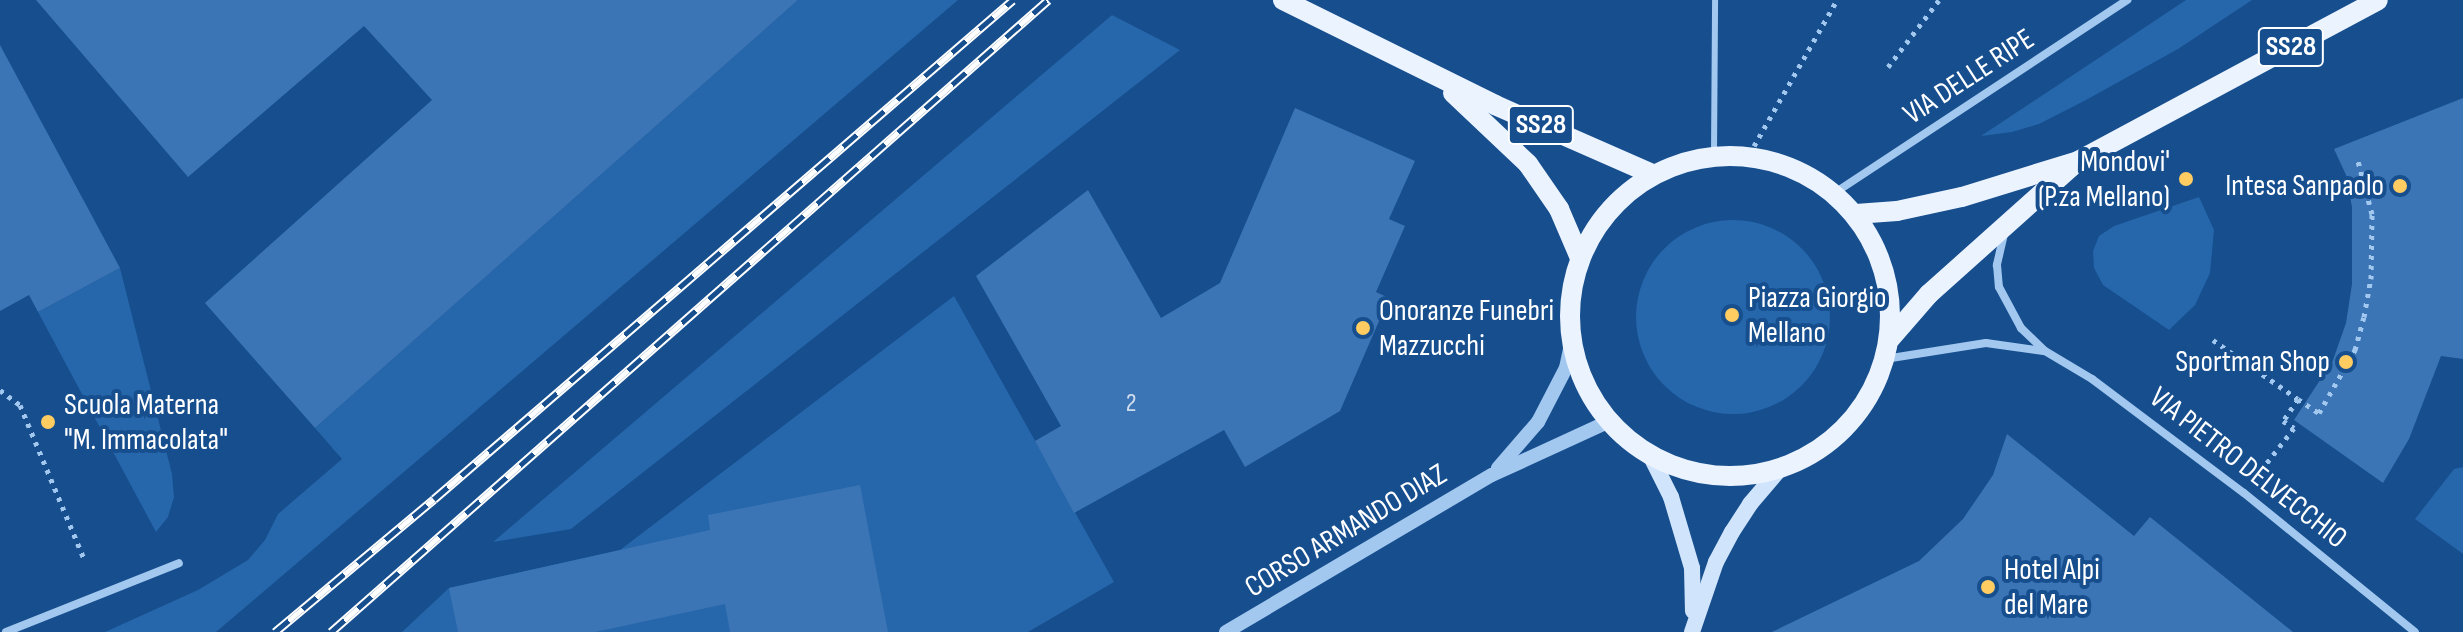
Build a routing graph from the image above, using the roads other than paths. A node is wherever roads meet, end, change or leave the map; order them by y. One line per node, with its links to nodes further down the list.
1 (1283, 0): 5 (main road, SS28)
2 (1715, 0): 6 (lane)
3 (2127, 0): 9 (street, VIA DELLE RIPE)
4 (2378, 0): 7 (main road, SS28)
5 (1432, 75): 8 (main road, SS28); 12 (main road, SS28)
6 (1714, 155): 8 (main road); 9 (main road)
7 (2078, 161): 10 (main road, SS28); 11 (main road, SS28)
8 (1652, 174): 12 (main road)
9 (1836, 192): 10 (main road)
10 (1856, 214): 14 (main road)
11 (2009, 222): 14 (main road, SS28); 15 (street, VIA PIETRO DELVECCHIO)
12 (1580, 258): 13 (main road)
13 (1571, 344): 16 (main road); 19 (street, CORSO ARMANDO DIAZ)
14 (1888, 349): 15 (street, VIA PIETRO DELVECCHIO); 18 (main road)
15 (2045, 351): 24 (street, VIA PIETRO DELVECCHIO)
16 (1608, 422): 17 (main road); 19 (street, CORSO ARMANDO DIAZ)
17 (1651, 457): 18 (main road); 21 (main road)
18 (1779, 470): 21 (main road)
19 (1492, 475): 23 (street, CORSO ARMANDO DIAZ)
20 (179, 563): 22 (street)
21 (1693, 627)
22 (6, 632)
23 (1226, 632)
24 (2415, 632)

